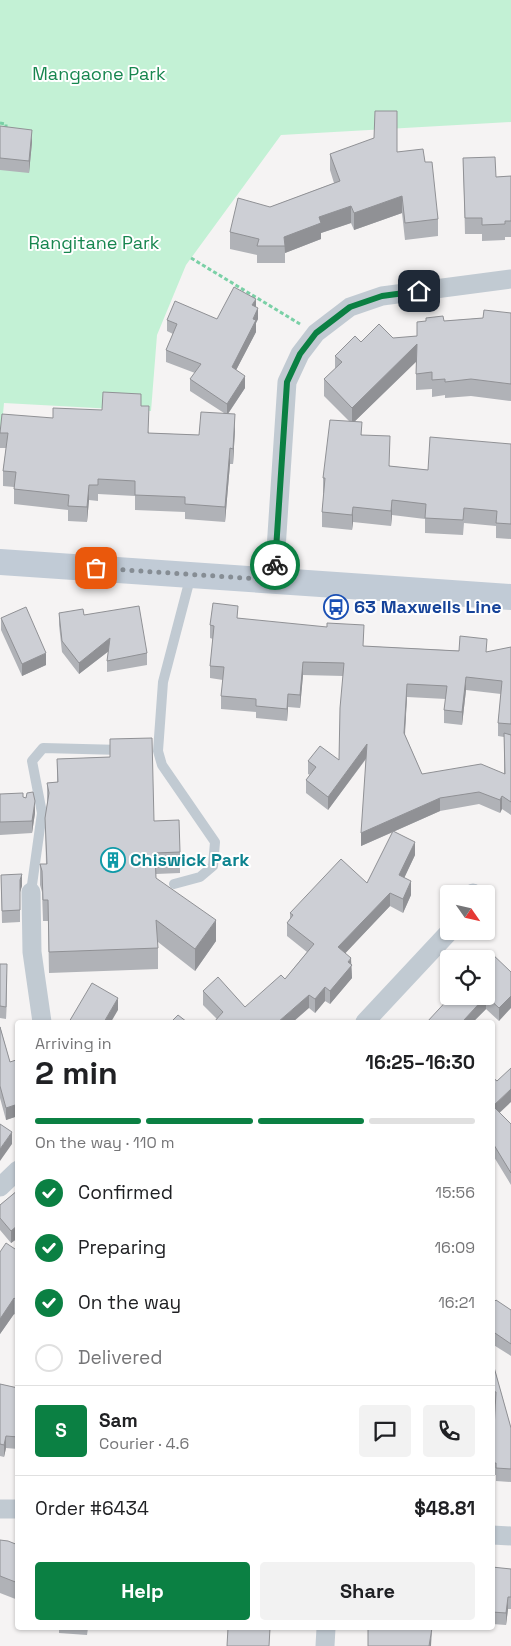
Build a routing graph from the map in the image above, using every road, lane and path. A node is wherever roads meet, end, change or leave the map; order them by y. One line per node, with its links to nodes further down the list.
1 (0, 123): 2 (path)
2 (5, 139)
3 (191, 258): 5 (path)
4 (511, 279): 5 (street)
5 (316, 333): 8 (street)
6 (0, 562): 7 (main road)
7 (191, 574): 8 (main road); 11 (lane)
8 (274, 580): 9 (main road)
9 (511, 597)
10 (129, 750): 12 (lane)
11 (174, 884)
12 (31, 892): 14 (street)
13 (442, 940): 15 (street)
14 (42, 1020)
15 (367, 1020)
16 (15, 1173): 17 (street)
17 (0, 1188)
18 (0, 1509): 19 (street)
19 (15, 1509)
20 (495, 1535): 21 (street)
21 (511, 1536)
22 (326, 1630): 23 (street)
23 (325, 1646)

